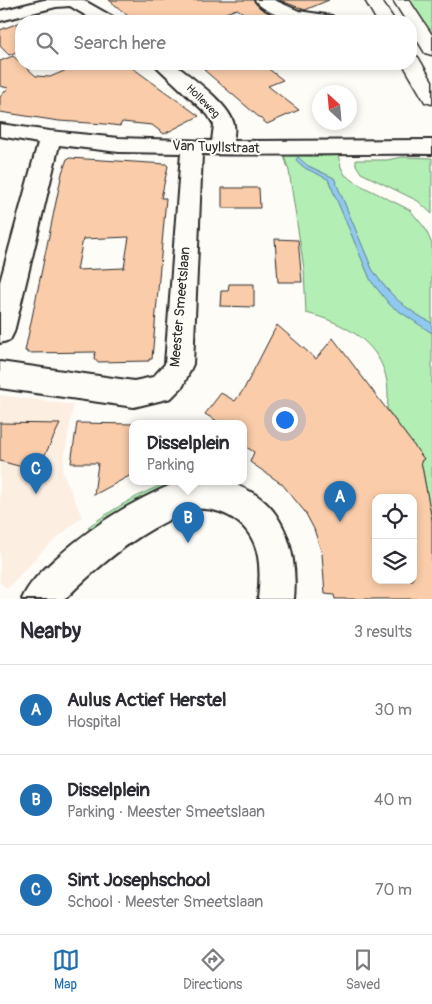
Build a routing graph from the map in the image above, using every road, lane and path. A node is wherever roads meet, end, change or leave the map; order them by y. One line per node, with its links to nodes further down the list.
1 (263, 0): 6 (street)
2 (373, 0): 7 (main road)
3 (401, 0): 8 (main road)
4 (74, 1): 5 (street); 9 (street)
5 (97, 15)
6 (294, 15)
7 (382, 15)
8 (410, 15)
9 (0, 16)
10 (417, 25): 11 (main road)
11 (432, 49)
12 (170, 70): 19 (street, Holleweg)
13 (416, 70): 14 (main road)
14 (432, 98)
15 (0, 130): 16 (street, Van Tuyllstraat)
16 (50, 138): 17 (street, Van Tuyllstraat); 20 (street)
17 (192, 146): 19 (street, Van Tuyllstraat); 21 (street, Meester Smeetslaan)
18 (432, 147): 19 (street, Van Tuyllstraat)
19 (221, 148)
20 (0, 332)
21 (0, 375)
22 (40, 599): 23 (street)
23 (276, 599)

